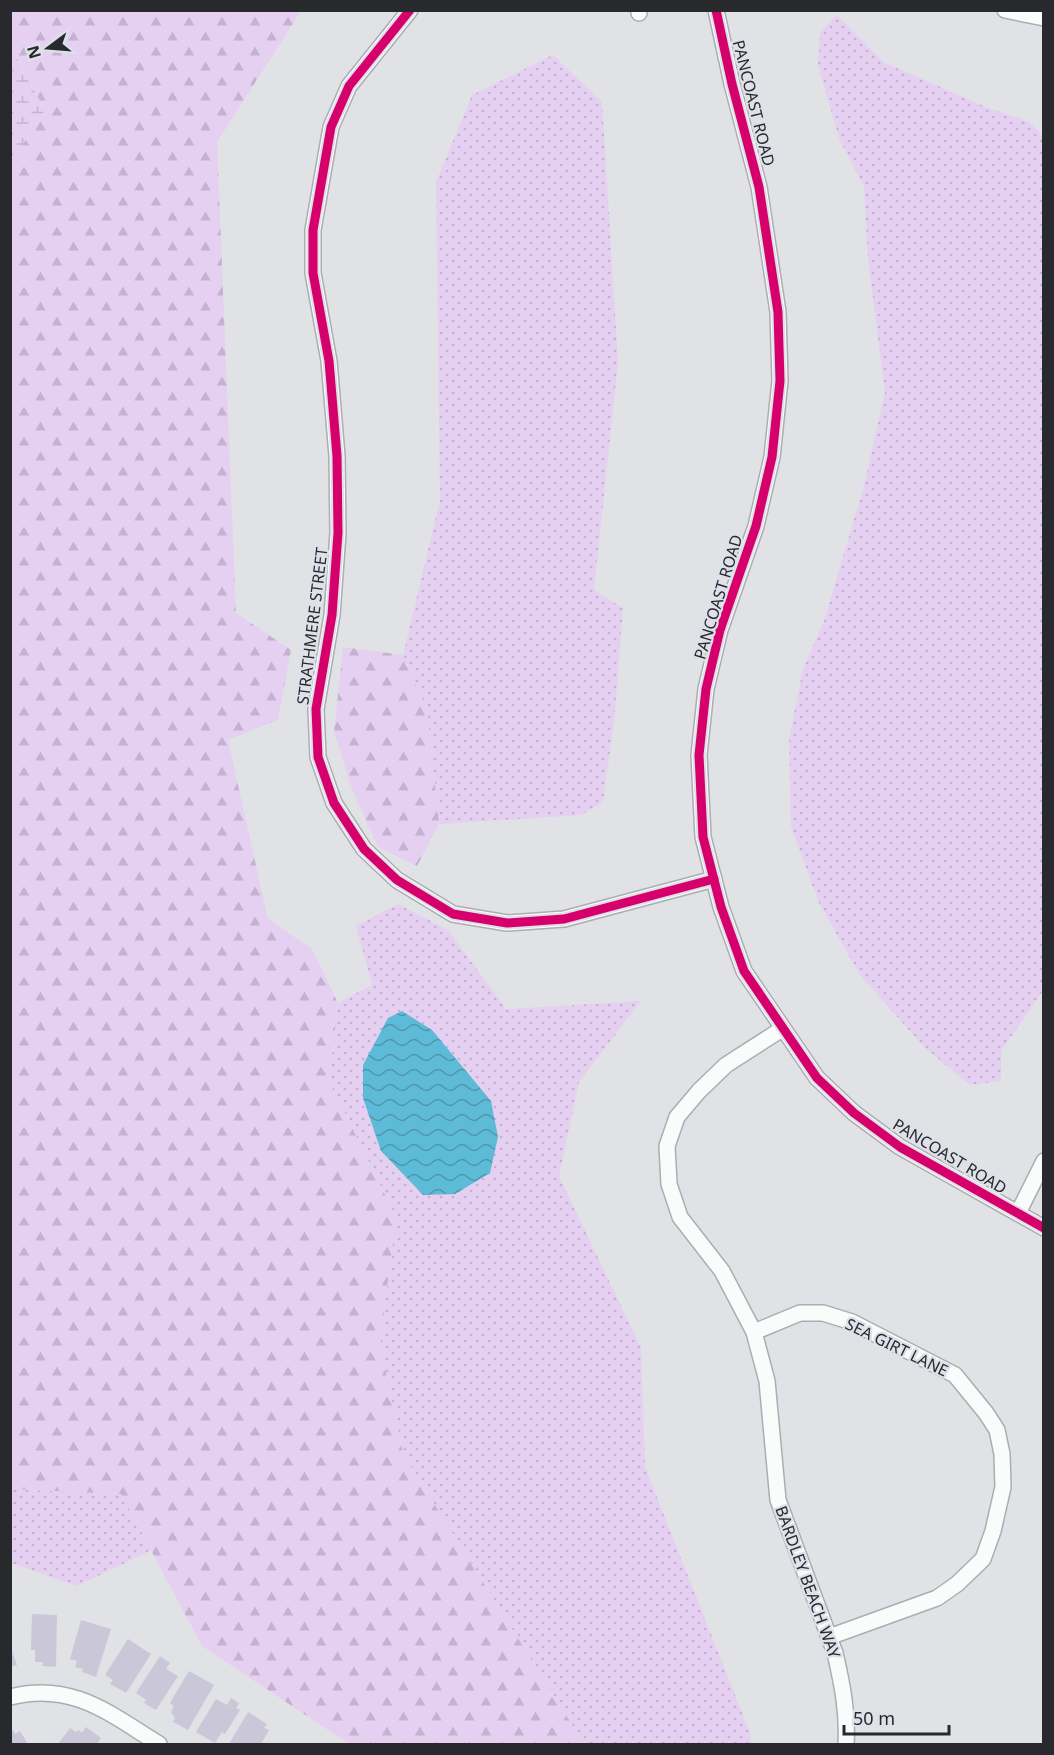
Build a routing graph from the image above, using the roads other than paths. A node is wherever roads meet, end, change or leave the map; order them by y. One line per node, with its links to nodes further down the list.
1 (410, 10): 5 (street, STRATHMERE STREET)
2 (716, 10): 5 (street, PANCOAST ROAD)
3 (1005, 10): 4 (street)
4 (1044, 18)
5 (714, 879): 6 (street, PANCOAST ROAD)
6 (782, 1029): 8 (street, PANCOAST ROAD); 10 (street, BARDLEY BEACH WAY)
7 (1044, 1161): 8 (street)
8 (1018, 1213): 9 (street, PANCOAST ROAD)
9 (1044, 1228)
10 (754, 1332): 11 (street, BARDLEY BEACH WAY); 11 (street, SEA GIRT LANE)
11 (829, 1637): 14 (street, BARDLEY BEACH WAY)
12 (10, 1697): 13 (street)
13 (159, 1744)
14 (846, 1744)

